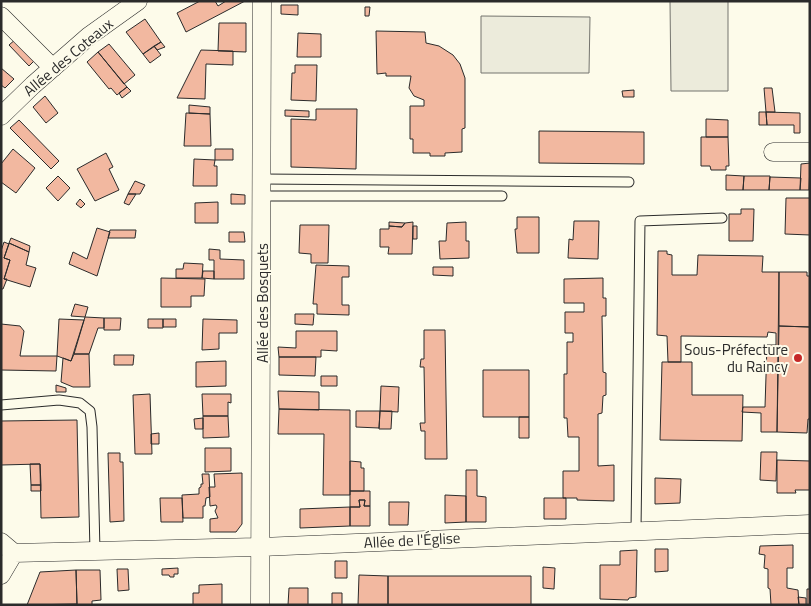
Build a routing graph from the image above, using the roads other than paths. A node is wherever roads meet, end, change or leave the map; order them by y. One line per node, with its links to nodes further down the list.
1 (138, 1): 4 (street, Allée des Coteaux)
2 (262, 1): 9 (street, Allée des Bosquets)
3 (1, 16): 4 (street)
4 (53, 68): 5 (street, Allée des Coteaux)
5 (1, 116)
6 (773, 152): 7 (street)
7 (810, 152)
8 (629, 182): 9 (lane)
9 (262, 188): 10 (lane); 16 (street, Allée des Bosquets)
10 (502, 196)
11 (722, 218): 14 (lane)
12 (1, 405): 17 (lane)
13 (810, 524): 14 (street, Allée de l'Église)
14 (636, 530): 16 (street, Allée de l'Église)
15 (8, 547): 17 (street, Allée de l'Église); 18 (street, Allée de l'Église)
16 (261, 547): 17 (street, Allée de l'Église); 19 (street, Allée des Bosquets)
17 (95, 551)
18 (1, 574)
19 (260, 605)

